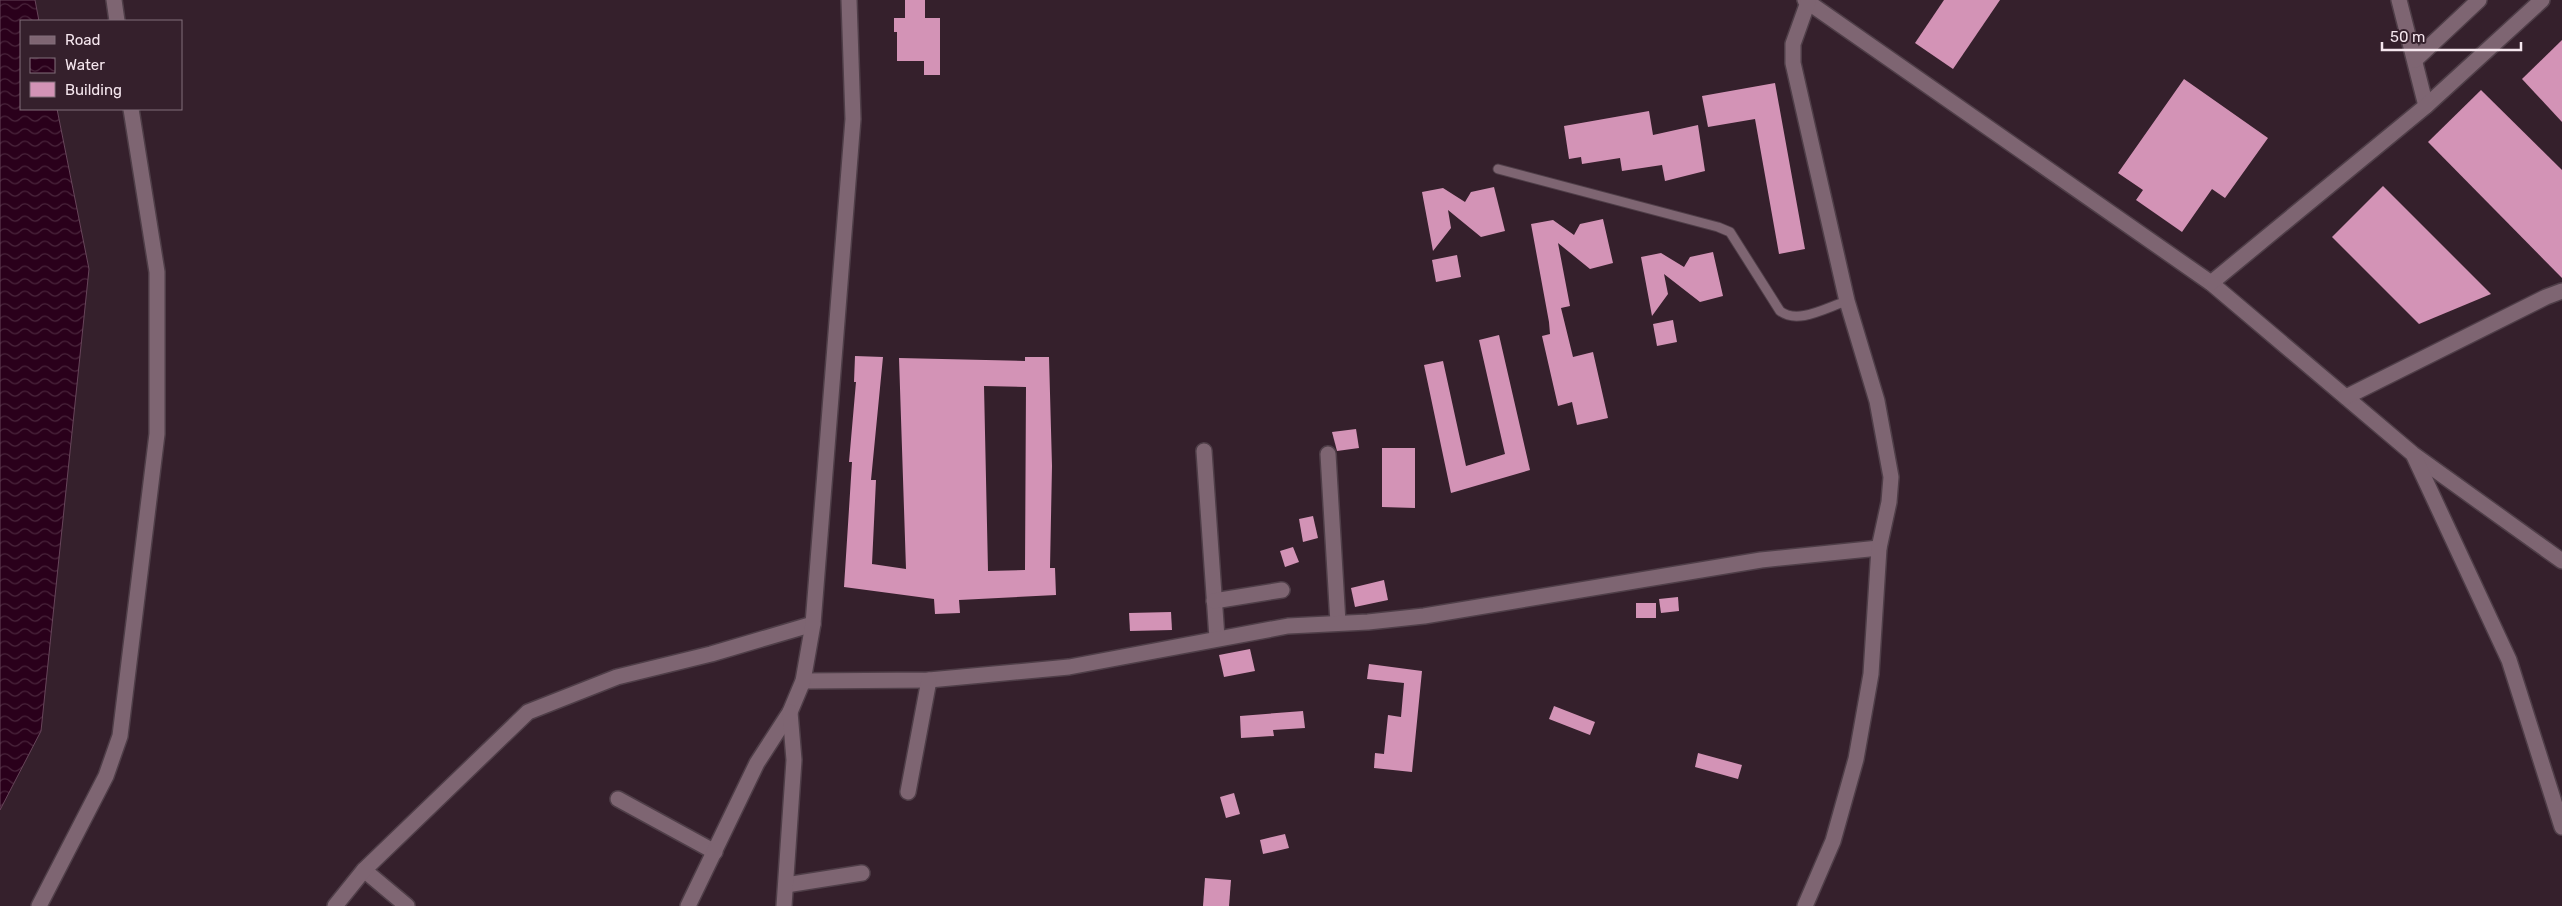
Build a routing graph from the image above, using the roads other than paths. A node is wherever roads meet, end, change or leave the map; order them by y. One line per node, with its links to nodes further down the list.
1 (114, 0): 7 (street)
2 (849, 0): 24 (street)
3 (2399, 0): 8 (street)
4 (2479, 0): 8 (street)
5 (2542, 0): 9 (street)
6 (1806, 1): 12 (street); 14 (street)
7 (117, 20)
8 (2415, 60): 9 (street)
9 (2426, 106): 12 (street)
10 (131, 110): 36 (street)
11 (1498, 169): 14 (lane)
12 (2211, 283): 15 (street)
13 (2562, 291): 15 (street)
14 (1847, 301): 19 (street)
15 (2346, 397): 18 (street)
16 (1204, 451): 22 (street)
17 (1328, 454): 23 (street)
18 (2413, 454): 20 (street); 31 (street)
19 (1879, 548): 23 (street); 41 (street)
20 (2562, 562)
21 (1282, 590): 22 (street)
22 (1214, 601): 25 (street)
23 (1338, 623): 25 (street)
24 (813, 624): 27 (street); 33 (street)
25 (1217, 638): 26 (street)
26 (929, 680): 27 (street); 29 (street)
27 (803, 681): 28 (street)
28 (790, 712): 32 (street); 35 (street)
29 (908, 792)
30 (618, 799): 32 (street)
31 (2562, 827)
32 (715, 852): 39 (street)
33 (364, 870): 37 (street); 38 (street)
34 (862, 873): 35 (street)
35 (786, 885): 40 (street)
36 (39, 906)
37 (335, 906)
38 (407, 906)
39 (688, 906)
40 (784, 906)
41 (1805, 906)

